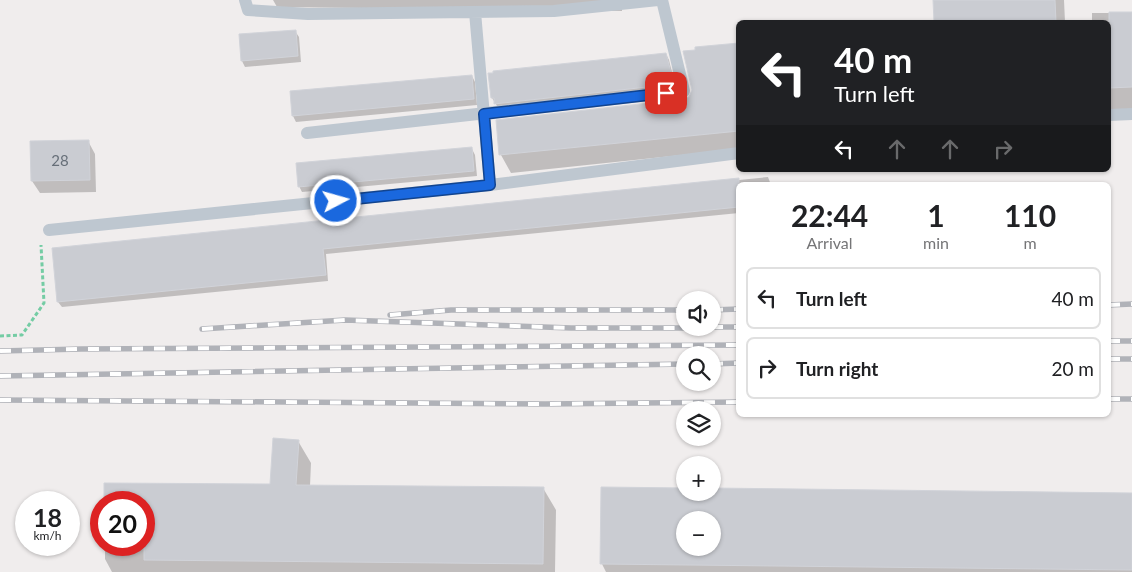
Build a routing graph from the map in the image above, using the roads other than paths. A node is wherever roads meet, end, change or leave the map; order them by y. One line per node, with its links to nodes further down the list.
1 (245, 0): 4 (lane)
2 (658, 0): 4 (lane)
3 (662, 0): 5 (lane)
4 (475, 12): 5 (lane)
5 (484, 114): 8 (lane); 10 (lane)
6 (1132, 114): 7 (lane)
7 (1111, 115)
8 (307, 133)
9 (736, 153): 10 (lane)
10 (490, 185): 11 (lane)
11 (48, 230)

